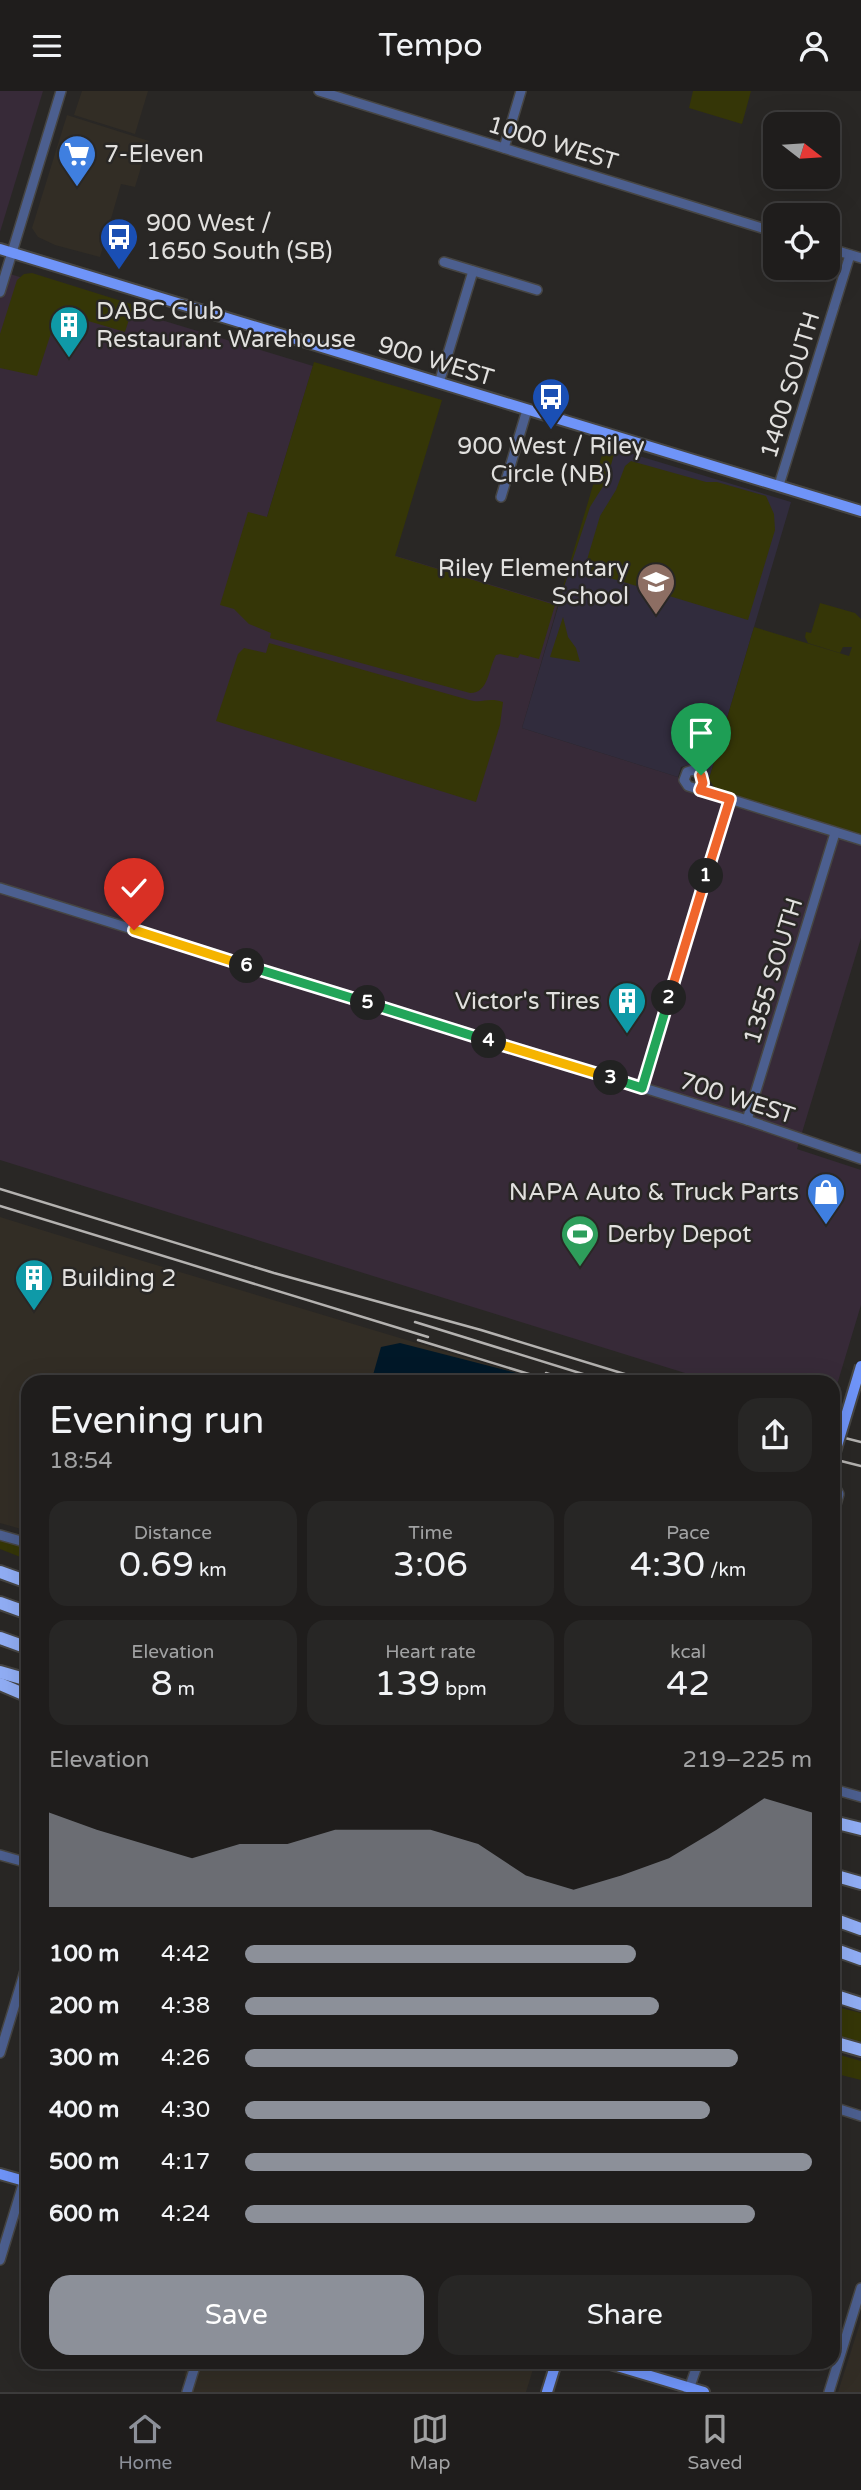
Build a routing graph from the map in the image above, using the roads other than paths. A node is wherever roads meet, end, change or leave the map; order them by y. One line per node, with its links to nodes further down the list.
1 (61, 91): 7 (street)
2 (318, 91): 4 (street, 1000 WEST)
3 (521, 91): 4 (street)
4 (504, 148): 5 (street, 1000 WEST)
5 (763, 228)
6 (0, 249): 7 (main road, 900 WEST)
7 (12, 252): 14 (street); 15 (main road, 900 WEST)
8 (840, 252): 9 (street)
9 (850, 255): 10 (street); 17 (street, 1400 SOUTH)
10 (861, 258)
11 (444, 262): 12 (street)
12 (474, 271): 13 (street); 15 (street)
13 (537, 290)
14 (0, 292)
15 (439, 383): 16 (main road, 900 WEST)
16 (527, 410): 17 (main road, 900 WEST); 18 (street)
17 (779, 485): 19 (main road, 900 WEST)
18 (502, 497)
19 (861, 511)
20 (700, 790): 21 (street)
21 (730, 799): 22 (street); 25 (street)
22 (835, 833): 23 (street); 26 (street, 1355 SOUTH)
23 (861, 840)
24 (0, 887): 25 (street, 700 WEST)
25 (642, 1088): 26 (street, 700 WEST)
26 (747, 1120): 27 (street, 700 WEST)
27 (861, 1159)
28 (861, 1366): 29 (main road, bridge)
29 (840, 1435)
30 (0, 1535): 31 (street)
31 (21, 1541)
32 (0, 1572): 33 (highway)
33 (21, 1580)
34 (0, 1603): 35 (highway)
35 (21, 1610)
36 (0, 1638): 37 (highway)
37 (21, 1646)
38 (0, 1672): 39 (highway)
39 (21, 1678)
40 (0, 1684): 41 (highway)
41 (21, 1693)
42 (840, 1791): 43 (street)
43 (861, 1797)
44 (840, 1824): 45 (highway)
45 (861, 1829)
46 (0, 1855): 47 (street)
47 (21, 1861)
48 (840, 1875): 50 (highway)
49 (840, 1876): 51 (highway)
50 (861, 1877)
51 (861, 1883)
52 (840, 1922): 53 (highway)
53 (861, 1929)
54 (840, 1952): 55 (highway)
55 (861, 1959)
56 (21, 1984): 61 (street)
57 (840, 1996): 58 (highway)
58 (861, 2004)
59 (840, 2044): 60 (highway)
60 (861, 2050)
61 (0, 2053)
62 (840, 2109): 63 (street)
63 (861, 2116)
64 (0, 2174): 65 (main road)
65 (21, 2180)
66 (21, 2197): 67 (street)
67 (0, 2260)
68 (861, 2288): 69 (street)
69 (840, 2356)
70 (194, 2369): 76 (street)
71 (554, 2369): 77 (main road)
72 (625, 2369): 75 (main road)
73 (696, 2369): 75 (street)
74 (836, 2369): 79 (street)
75 (689, 2390): 78 (main road)
76 (187, 2392)
77 (547, 2392)
78 (704, 2392)
79 (829, 2392)

